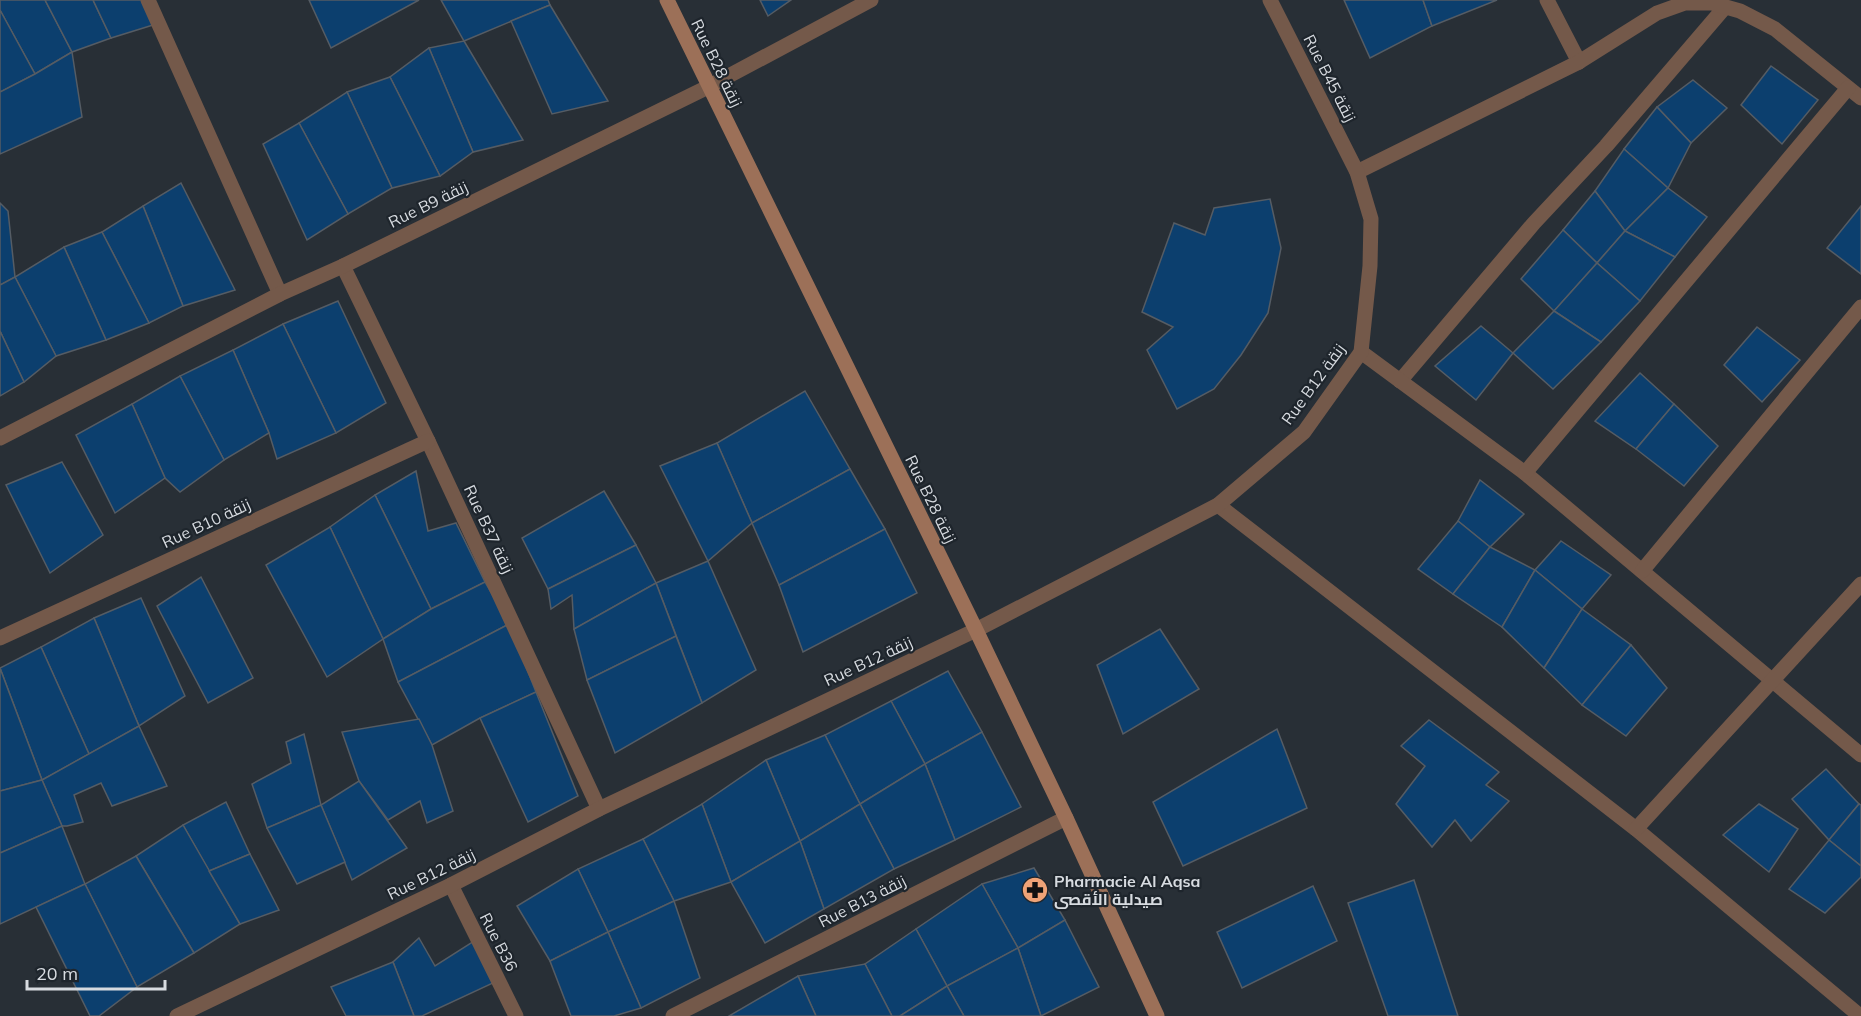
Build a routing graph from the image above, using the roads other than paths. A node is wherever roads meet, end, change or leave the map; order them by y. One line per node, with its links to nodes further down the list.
1 (148, 0): 13 (street)
2 (667, 0): 8 (street, Rue B28 زنقة)
3 (872, 0): 8 (street, Rue B9 زنقة)
4 (1270, 0): 11 (street, Rue B45 زنقة)
5 (1547, 0): 7 (street)
6 (1725, 7): 7 (street); 9 (street); 16 (street)
7 (1579, 62): 11 (street)
8 (708, 87): 12 (street, Rue B9 زنقة); 23 (street, Rue B28 زنقة)
9 (1848, 88): 10 (street); 19 (street)
10 (1861, 98)
11 (1357, 172): 15 (street, Rue B12 زنقة)
12 (343, 266): 13 (street, Rue B9 زنقة); 18 (street, Rue B37 زنقة)
13 (280, 294): 17 (street, Rue B9 زنقة)
14 (1861, 307): 21 (street)
15 (1360, 352): 16 (street); 20 (street, Rue B12 زنقة)
16 (1400, 381): 19 (street)
17 (0, 438)
18 (428, 441): 24 (street, Rue B10 زنقة); 27 (street, Rue B37 زنقة)
19 (1525, 473): 21 (street)
20 (1218, 505): 23 (street, Rue B12 زنقة); 29 (street)
21 (1642, 571): 25 (street)
22 (1861, 584): 25 (street)
23 (976, 630): 27 (street, Rue B12 زنقة); 28 (street, Rue B28 زنقة)
24 (0, 638)
25 (1772, 681): 26 (street); 29 (street)
26 (1861, 756)
27 (599, 809): 30 (street, Rue B12 زنقة)
28 (1066, 818): 33 (street, Rue B13 زنقة); 34 (street, Rue B28 زنقة)
29 (1636, 829): 35 (street)
30 (450, 885): 31 (street, Rue B12 زنقة); 32 (street, Rue B36)
31 (177, 1016)
32 (516, 1016)
33 (673, 1016)
34 (1157, 1016)
35 (1860, 1016)

